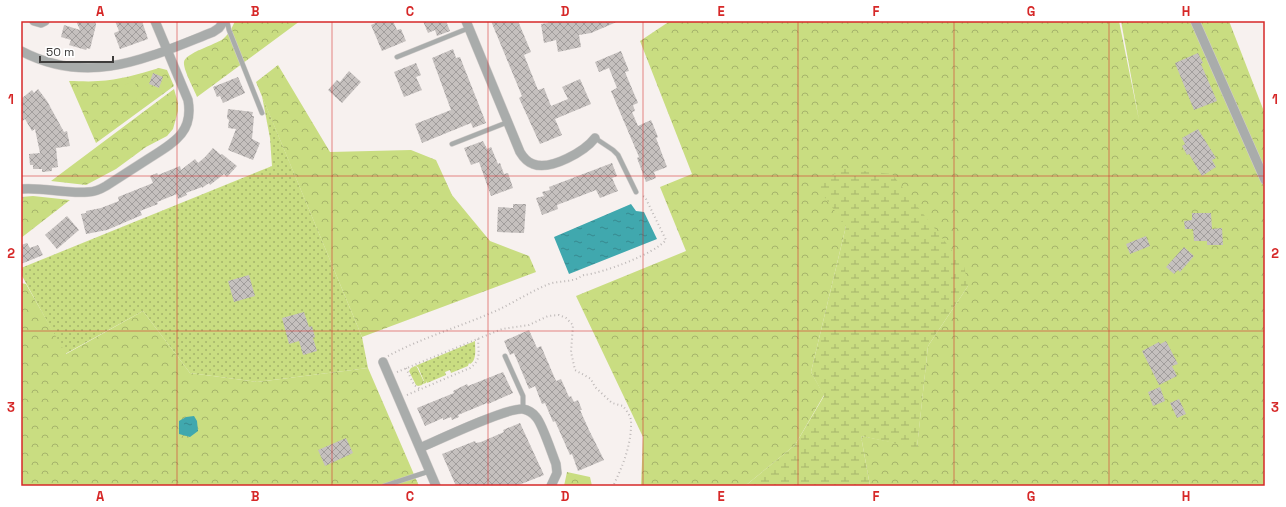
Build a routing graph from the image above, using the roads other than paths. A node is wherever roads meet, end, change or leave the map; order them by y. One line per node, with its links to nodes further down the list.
1 (34, 21): 2 (street)
2 (45, 21)
3 (155, 21): 8 (street)
4 (224, 21): 8 (street)
5 (227, 21): 11 (lane)
6 (1195, 21): 15 (street)
7 (468, 25): 10 (lane); 12 (street)
8 (168, 50): 9 (street); 16 (street)
9 (21, 51)
10 (397, 57)
11 (262, 113)
12 (508, 122): 13 (street); 14 (lane)
13 (595, 138): 17 (lane)
14 (452, 144)
15 (1265, 180)
16 (22, 188)
17 (636, 192)
18 (505, 356): 20 (lane)
19 (383, 362): 21 (street)
20 (523, 409): 21 (street); 25 (street)
21 (420, 448): 22 (street)
22 (430, 471): 23 (lane); 24 (street)
23 (384, 486)
24 (436, 486)
25 (551, 486)

